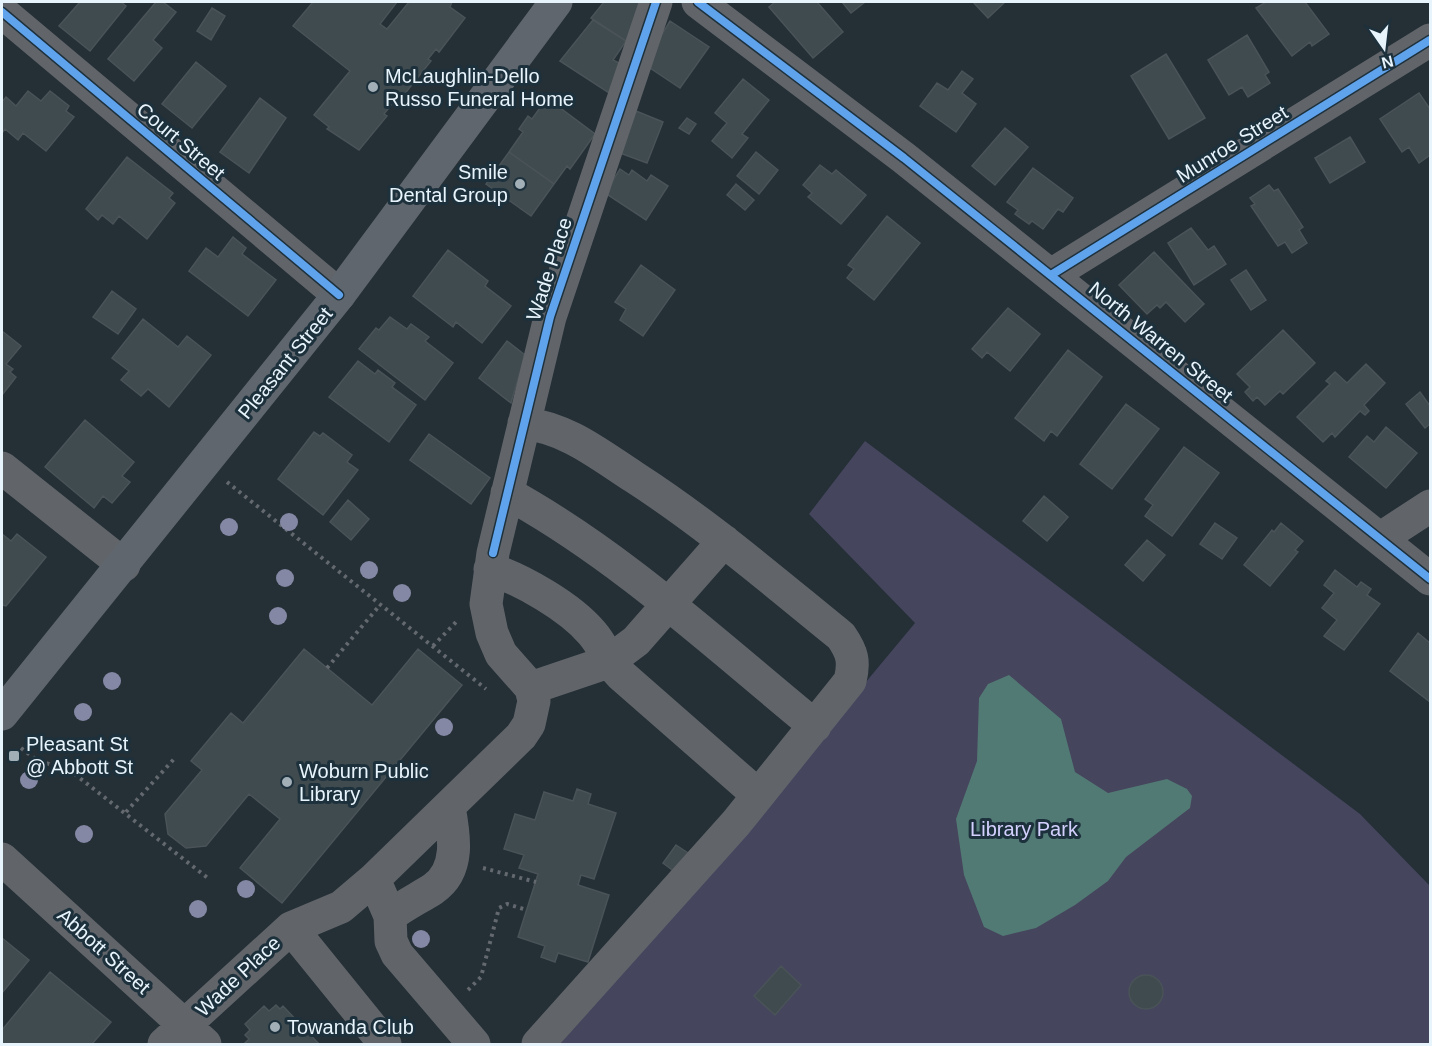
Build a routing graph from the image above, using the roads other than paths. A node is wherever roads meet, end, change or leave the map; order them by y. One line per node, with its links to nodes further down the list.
1 (556, 2): 7 (main road, Pleasant Street)
2 (656, 2): 8 (street, Wade Place)
3 (698, 2): 6 (street, North Warren Street)
4 (2, 12): 7 (street, Court Street)
5 (1431, 40): 6 (street, Munroe Street)
6 (1051, 275): 12 (street, North Warren Street)
7 (339, 295): 15 (main road, Pleasant Street)
8 (524, 423): 10 (street, Wade Place); 13 (street)
9 (2, 468): 15 (street)
10 (507, 493): 14 (street, Wade Place); 17 (street)
11 (1431, 506): 12 (street)
12 (1381, 538): 16 (street, North Warren Street)
13 (724, 541): 17 (street); 21 (street)
14 (491, 561): 18 (street); 19 (street, Wade Place)
15 (124, 565): 20 (main road, Pleasant Street)
16 (1431, 579)
17 (669, 604): 18 (street); 21 (street)
18 (608, 662): 19 (street); 22 (street)
19 (531, 688): 23 (street, Wade Place)
20 (3, 710)
21 (814, 726): 22 (street)
22 (758, 795): 31 (street)
23 (449, 807): 25 (street, Wade Place); 26 (street)
24 (2, 859): 28 (street, Abbott Street)
25 (374, 879): 26 (street); 27 (street, Wade Place)
26 (390, 916): 30 (street)
27 (291, 928): 28 (street, Wade Place); 29 (street)
28 (185, 1038)
29 (385, 1044)
30 (474, 1044)
31 (538, 1044)

